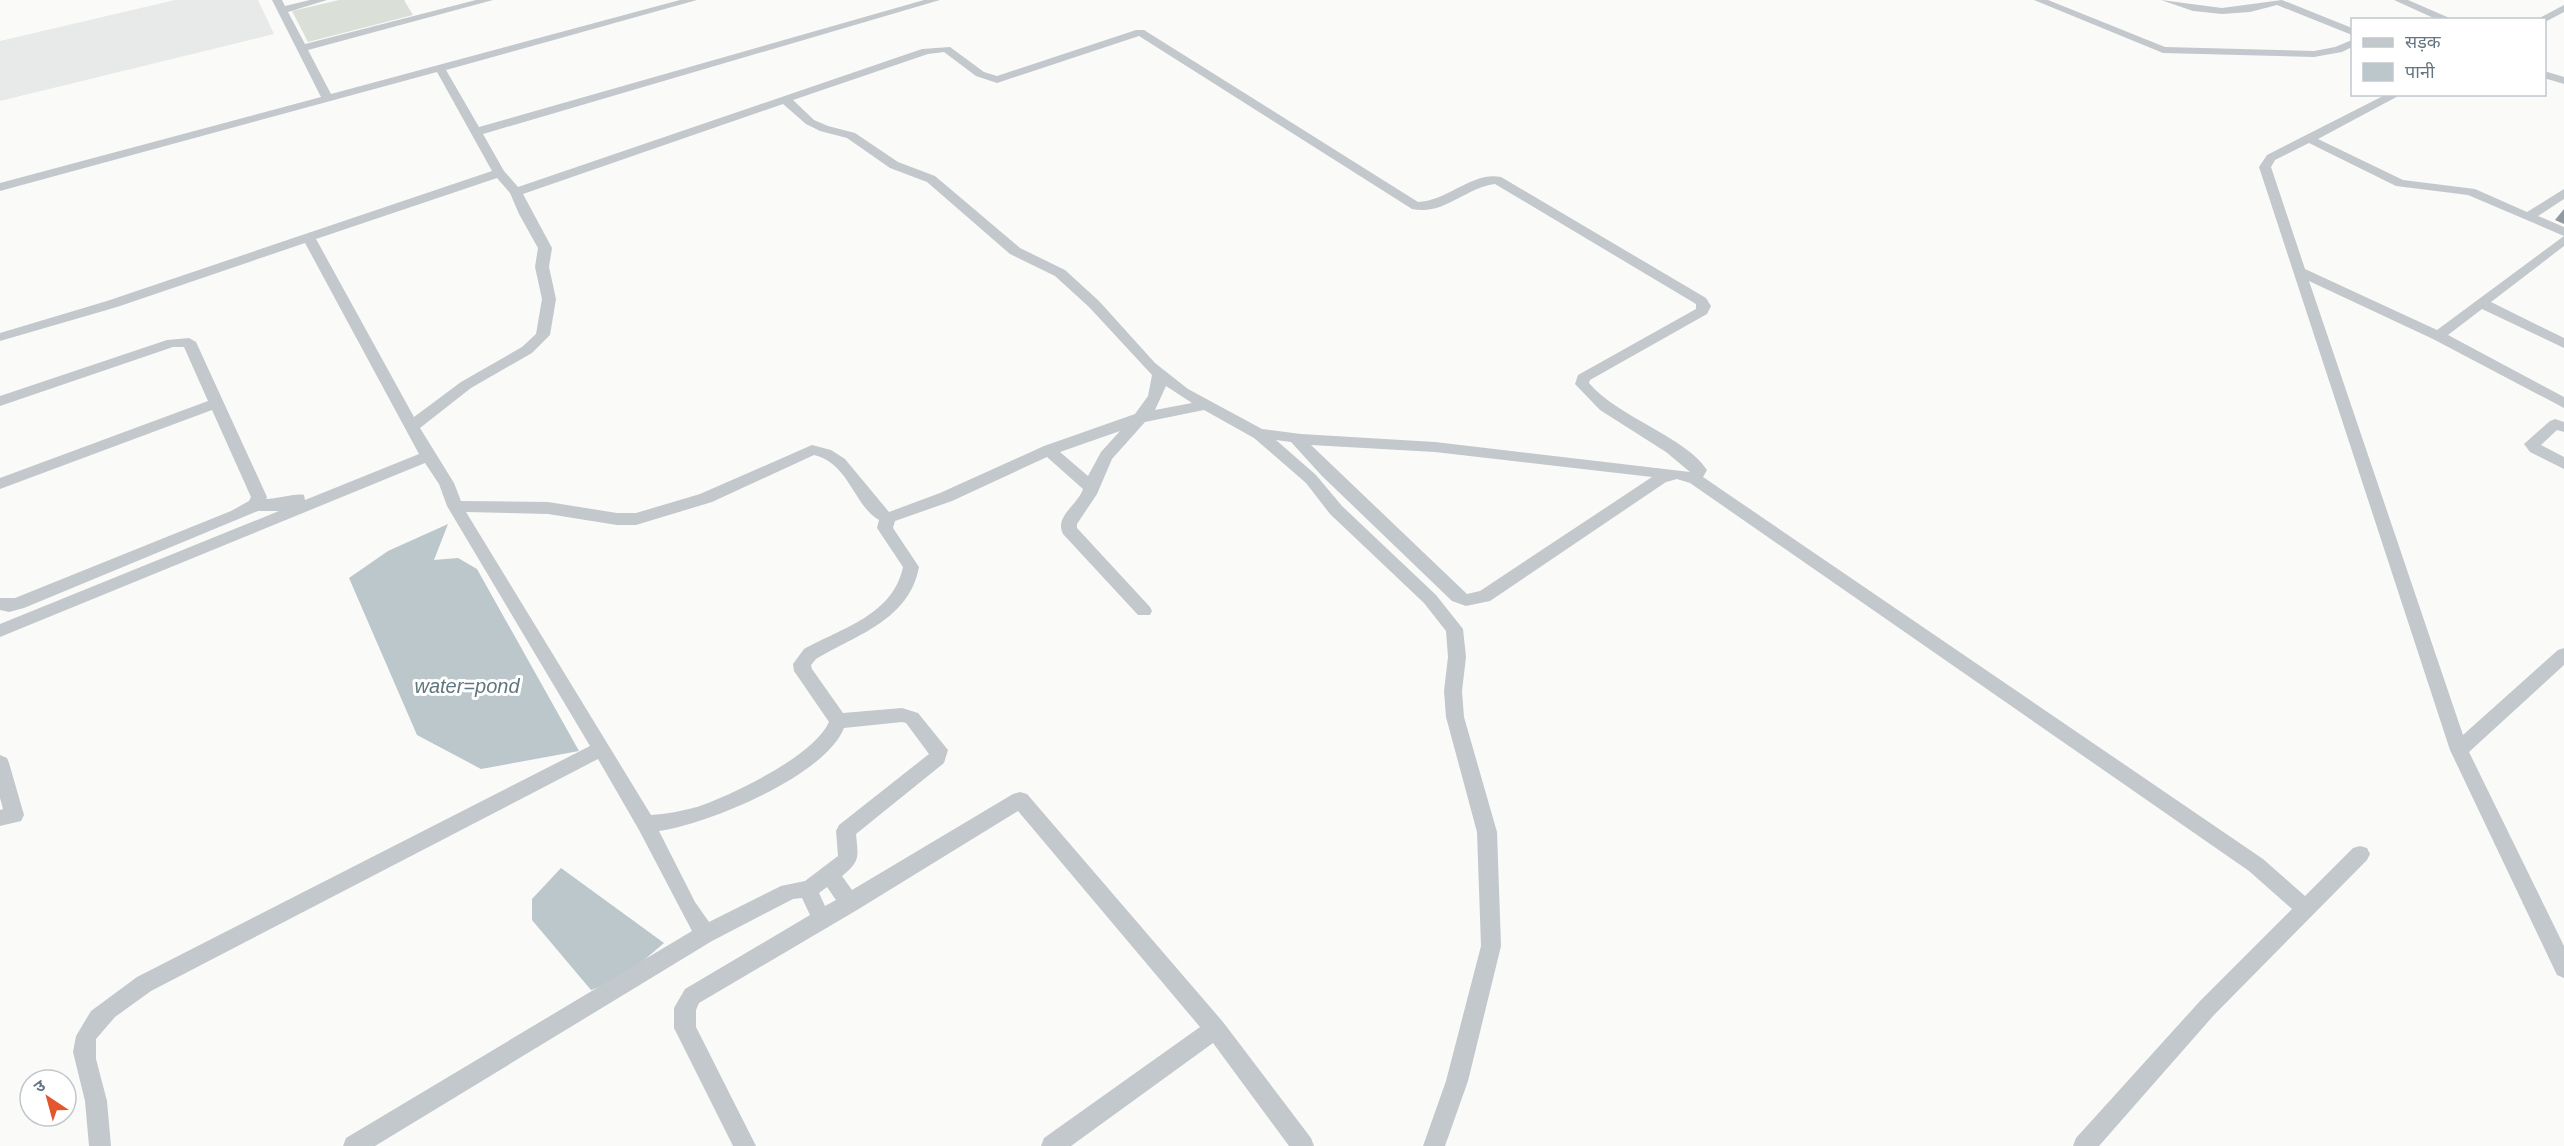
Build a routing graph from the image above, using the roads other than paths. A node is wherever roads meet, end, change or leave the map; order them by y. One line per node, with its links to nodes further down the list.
1 (322, 0): 10 (street)
2 (488, 0): 16 (street)
3 (665, 0): 20 (street)
4 (692, 0): 17 (street)
5 (935, 0): 23 (street)
6 (2039, 0): 15 (street)
7 (2166, 0): 9 (street)
8 (2399, 0): 12 (street)
9 (2275, 1): 14 (street)
10 (279, 5): 16 (street)
11 (2564, 8): 13 (street)
12 (2444, 18)
13 (2545, 18)
14 (2351, 32)
15 (2351, 44)
16 (301, 48): 20 (street)
17 (439, 68): 20 (street); 23 (street)
18 (2546, 75): 19 (street)
19 (2564, 81)
20 (325, 94): 26 (street); 27 (street)
21 (2393, 96): 24 (street)
22 (786, 100): 28 (street); 39 (street); 54 (street)
23 (476, 132): 25 (street)
24 (2309, 139): 30 (street); 34 (street)
25 (499, 172): 28 (street); 32 (street)
26 (0, 177)
27 (0, 187)
28 (516, 192): 45 (street)
29 (2564, 193): 30 (street)
30 (2529, 216): 31 (street)
31 (2564, 232)
32 (308, 237): 37 (street); 45 (street)
33 (2564, 240): 35 (street)
34 (2300, 271): 36 (street); 66 (street)
35 (2481, 303): 36 (street); 38 (street)
36 (2438, 336): 42 (street)
37 (0, 337)
38 (2564, 344)
39 (1159, 374): 43 (street); 44 (street)
40 (0, 401): 41 (street)
41 (216, 403): 55 (street); 57 (street)
42 (2564, 403)
43 (1206, 405): 44 (street); 47 (street)
44 (1140, 418): 49 (street); 56 (street)
45 (412, 426): 50 (street)
46 (2564, 427): 51 (street)
47 (1259, 434): 48 (street); 84 (street)
48 (1297, 439): 53 (street); 53 (street)
49 (1049, 450): 56 (street); 59 (street)
50 (428, 456): 58 (street); 62 (street)
51 (2564, 465)
52 (376, 467): 57 (street)
53 (1666, 476): 54 (street)
54 (1695, 479): 74 (street)
55 (0, 484)
56 (1091, 488): 61 (street)
57 (255, 505): 60 (street)
58 (454, 506): 59 (street); 65 (street)
59 (888, 518): 64 (street)
60 (0, 604)
61 (1144, 611)
62 (0, 632)
63 (2564, 655): 66 (street)
64 (837, 721): 69 (street); 71 (street)
65 (601, 749): 69 (street); 79 (street)
66 (2459, 750): 77 (street)
67 (0, 763): 68 (street)
68 (0, 818)
69 (646, 824): 76 (street)
70 (2360, 854): 74 (street)
71 (830, 875): 72 (street); 73 (street)
72 (808, 890): 75 (street); 76 (street)
73 (850, 904): 75 (street); 78 (street)
74 (2307, 909): 85 (street)
75 (822, 920): 81 (street)
76 (705, 934): 80 (street)
77 (2564, 968)
78 (1215, 1029): 82 (street); 83 (street)
79 (100, 1146)
80 (354, 1146)
81 (745, 1146)
82 (1052, 1146)
83 (1303, 1146)
84 (1434, 1146)
85 (2085, 1146)

